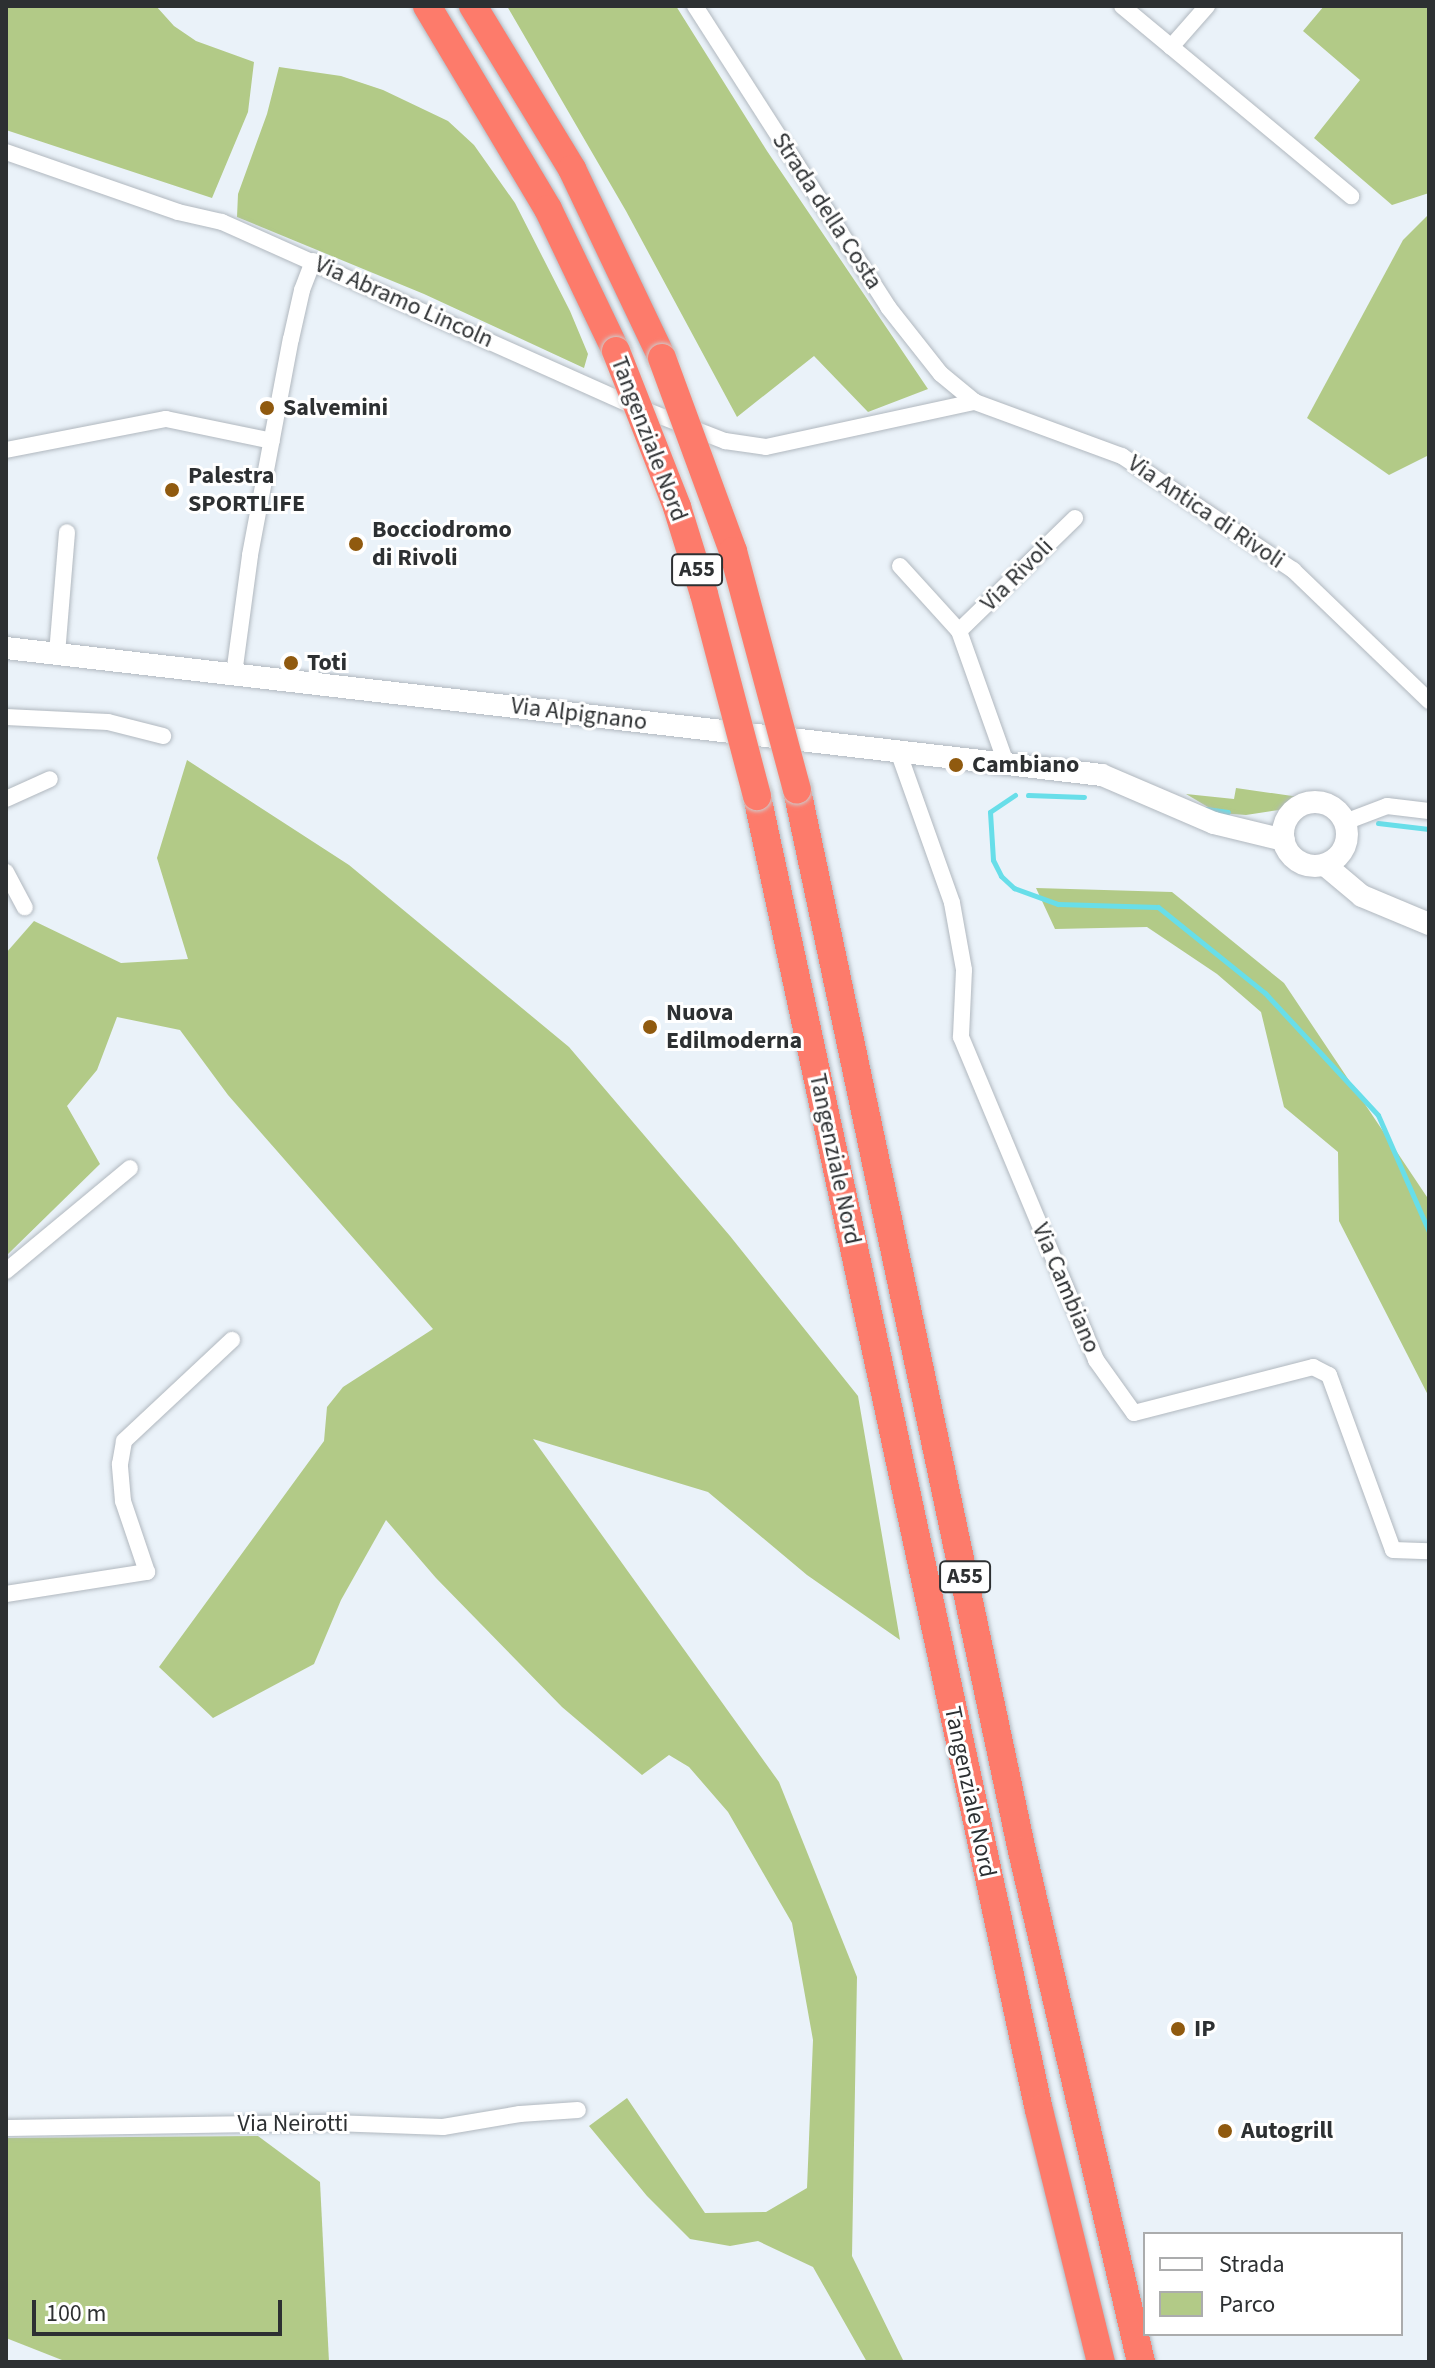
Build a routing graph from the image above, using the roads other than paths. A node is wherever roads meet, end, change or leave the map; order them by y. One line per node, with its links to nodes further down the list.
1 (427, 6): 42 (highway, Tangenziale Nord / A55, bridge)
2 (473, 6): 43 (highway, Tangenziale Nord / A55, bridge)
3 (695, 6): 10 (street, Strada della Costa)
4 (1122, 6): 6 (street)
5 (1207, 6): 6 (street)
6 (1171, 47): 8 (street)
7 (6, 152): 9 (street, Via Abramo Lincoln)
8 (1351, 196)
9 (313, 261): 10 (street, Via Abramo Lincoln); 11 (street)
10 (975, 402): 20 (street, Via Antica di Rivoli)
11 (272, 441): 12 (street); 19 (street)
12 (6, 450)
13 (1075, 518): 16 (street, Via Rivoli)
14 (67, 532): 18 (street)
15 (900, 566): 16 (street, Via Rivoli)
16 (959, 631): 24 (street, Via Rivoli)
17 (6, 648): 18 (street, Via Alpignano)
18 (57, 654): 19 (street, Via Alpignano)
19 (234, 674): 23 (street, Via Alpignano)
20 (1429, 701)
21 (6, 717): 22 (street)
22 (163, 736)
23 (898, 751): 24 (street, Via Alpignano); 38 (street, Via Cambiano)
24 (1006, 763): 28 (street, Via Alpignano)
25 (50, 779): 26 (street)
26 (6, 799)
27 (1429, 811): 29 (street)
28 (1285, 830): 29 (street); 30 (street)
29 (1346, 832): 30 (street); 32 (street)
30 (1325, 865): 32 (street)
31 (6, 872): 33 (street)
32 (1375, 899): 34 (street)
33 (25, 907)
34 (1429, 924)
35 (130, 1168): 36 (street)
36 (6, 1271)
37 (232, 1340): 39 (street)
38 (1429, 1551)
39 (6, 1594)
40 (578, 2110): 41 (street, Via Neirotti)
41 (6, 2128)
42 (1101, 2362)
43 (1141, 2362)

